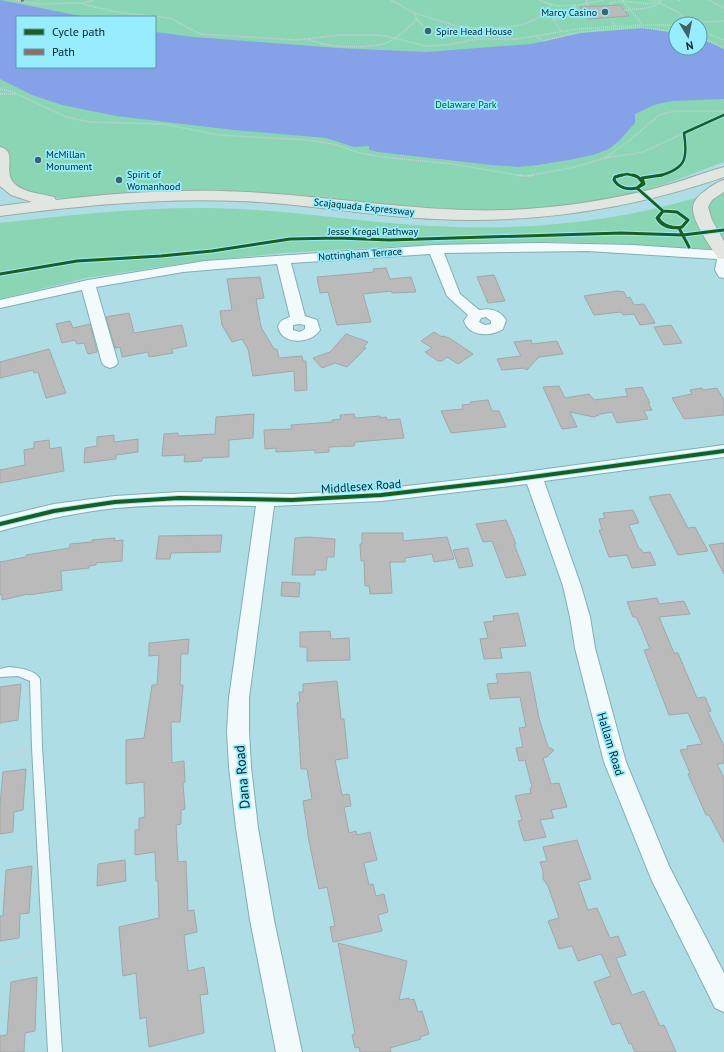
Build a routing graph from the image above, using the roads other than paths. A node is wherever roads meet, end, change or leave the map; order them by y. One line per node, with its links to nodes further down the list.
1 (0, 151): 4 (highway)
2 (724, 172): 4 (highway, Scajaquada Expressway)
3 (724, 183): 6 (highway, Scajaquada Expressway); 8 (highway)
4 (91, 201): 5 (highway, Scajaquada Expressway)
5 (0, 211)
6 (0, 219)
7 (435, 249): 8 (street, Nottingham Terrace); 10 (street, Nottingham Terrace); 14 (street)
8 (724, 255)
9 (724, 258): 11 (street)
10 (283, 259): 12 (street, Nottingham Terrace); 15 (street)
11 (724, 274)
12 (88, 284): 13 (street, Nottingham Terrace); 16 (street)
13 (0, 304)
14 (476, 315)
15 (298, 319)
16 (110, 363)
17 (724, 451): 18 (street, Middlesex Road)
18 (533, 476): 19 (street, Middlesex Road); 22 (street, Hallam Road)
19 (266, 499): 20 (street, Middlesex Road); 24 (street, Dana Road)
20 (0, 524)
21 (0, 673): 23 (lane)
22 (724, 999)
23 (55, 1052)
24 (289, 1052)

